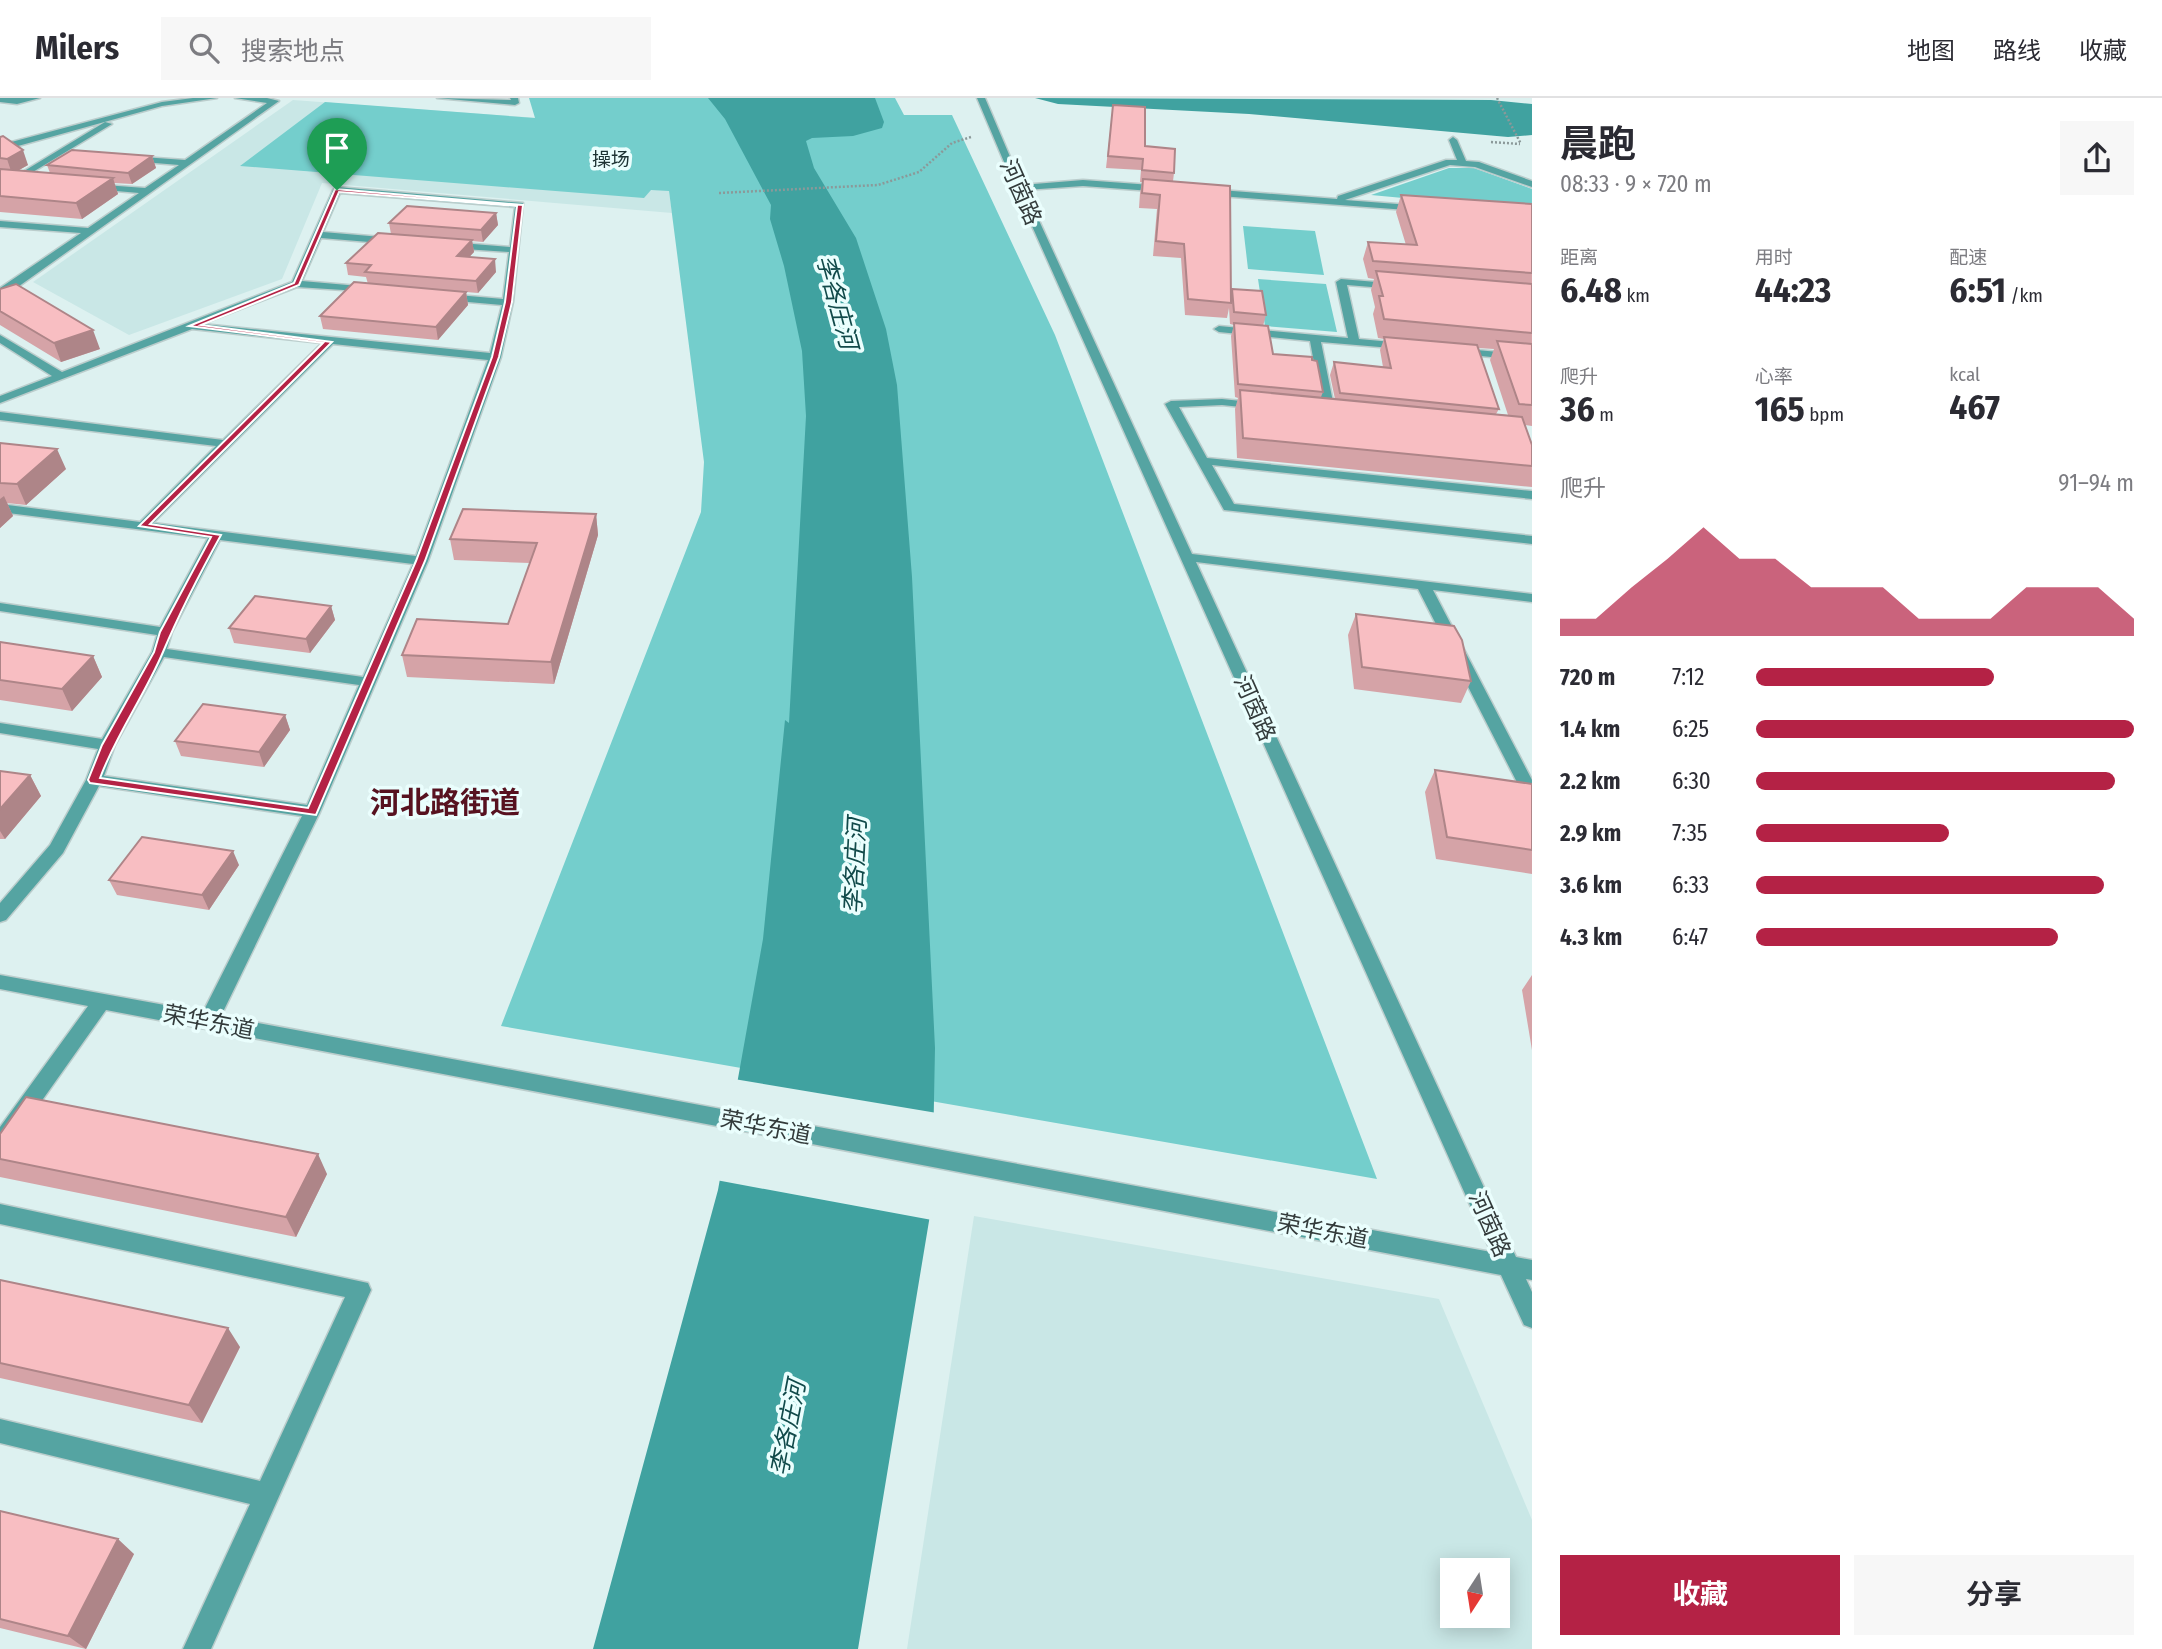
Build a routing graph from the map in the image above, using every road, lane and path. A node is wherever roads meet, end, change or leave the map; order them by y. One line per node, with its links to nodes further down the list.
1 (36, 98): 9 (street)
2 (175, 98): 10 (street)
3 (213, 98): 10 (street)
4 (239, 98): 22 (street)
5 (442, 98): 6 (street)
6 (514, 98)
7 (981, 98): 26 (street, 河茵路)
8 (1497, 98): 15 (path)
9 (0, 100)
10 (162, 104): 11 (street)
11 (128, 113): 16 (street); 18 (street)
12 (979, 134): 30 (path)
13 (0, 135): 16 (street)
14 (1453, 140): 21 (street)
15 (1491, 142)
16 (18, 143): 17 (street)
17 (0, 148)
18 (60, 153): 19 (street); 23 (street)
19 (73, 154)
20 (124, 158): 22 (street)
21 (1462, 162): 24 (street); 31 (street)
22 (187, 163): 28 (street)
23 (28, 180)
24 (1532, 184)
25 (80, 185): 28 (street)
26 (1019, 188): 27 (street); 71 (street, 河茵路)
27 (1180, 190)
28 (146, 191): 34 (street)
29 (1193, 191): 31 (street)
30 (719, 194)
31 (1331, 201): 32 (street)
32 (1425, 208)
33 (0, 224): 34 (street)
34 (90, 231): 42 (street)
35 (319, 235): 36 (street); 38 (street); 39 (street)
36 (411, 242)
37 (437, 244): 38 (street)
38 (515, 250): 44 (street)
39 (296, 284): 41 (street); 45 (street)
40 (1409, 288): 50 (street)
41 (376, 291)
42 (0, 292)
43 (429, 295): 44 (street)
44 (508, 302): 54 (street)
45 (192, 326): 49 (street); 57 (street)
46 (1219, 330): 48 (street)
47 (0, 338): 57 (street)
48 (1315, 338): 50 (street); 61 (street)
49 (329, 342): 54 (street); 64 (street)
50 (1354, 342): 51 (street)
51 (1409, 347)
52 (1437, 349): 53 (street)
53 (1479, 353): 55 (street); 56 (street)
54 (495, 357): 72 (street)
55 (1532, 358)
56 (1483, 366)
57 (62, 377): 58 (street)
58 (0, 400)
59 (1276, 407): 65 (street)
60 (1316, 411): 61 (street)
61 (1329, 412): 62 (street)
62 (1343, 414)
63 (0, 416): 64 (street)
64 (226, 444): 68 (street)
65 (1205, 461): 66 (street); 70 (street)
66 (1532, 495)
67 (0, 508): 68 (street)
68 (143, 526): 69 (street)
69 (216, 535): 72 (street); 76 (street)
70 (1532, 540)
71 (1186, 557): 73 (street); 90 (street, 河茵路)
72 (421, 561): 78 (street)
73 (1424, 586): 74 (street); 82 (street)
74 (1532, 598)
75 (0, 607): 76 (street)
76 (165, 632): 77 (street)
77 (159, 652): 78 (street); 80 (street)
78 (369, 682): 83 (street)
79 (0, 728): 80 (street)
80 (107, 745): 81 (street)
81 (94, 780): 83 (street); 84 (street)
82 (1532, 796)
83 (312, 812): 87 (street)
84 (0, 915)
85 (0, 982): 86 (street, 荣华东道)
86 (102, 1001): 87 (street, 荣华东道); 88 (street)
87 (208, 1022): 90 (street, 荣华东道)
88 (0, 1144)
89 (0, 1214): 94 (street)
90 (1509, 1266): 91 (street, 荣华东道); 92 (street, 河茵路)
91 (1532, 1270)
92 (1532, 1317)
93 (0, 1431): 94 (street)
94 (265, 1495): 95 (street)
95 (197, 1649)

